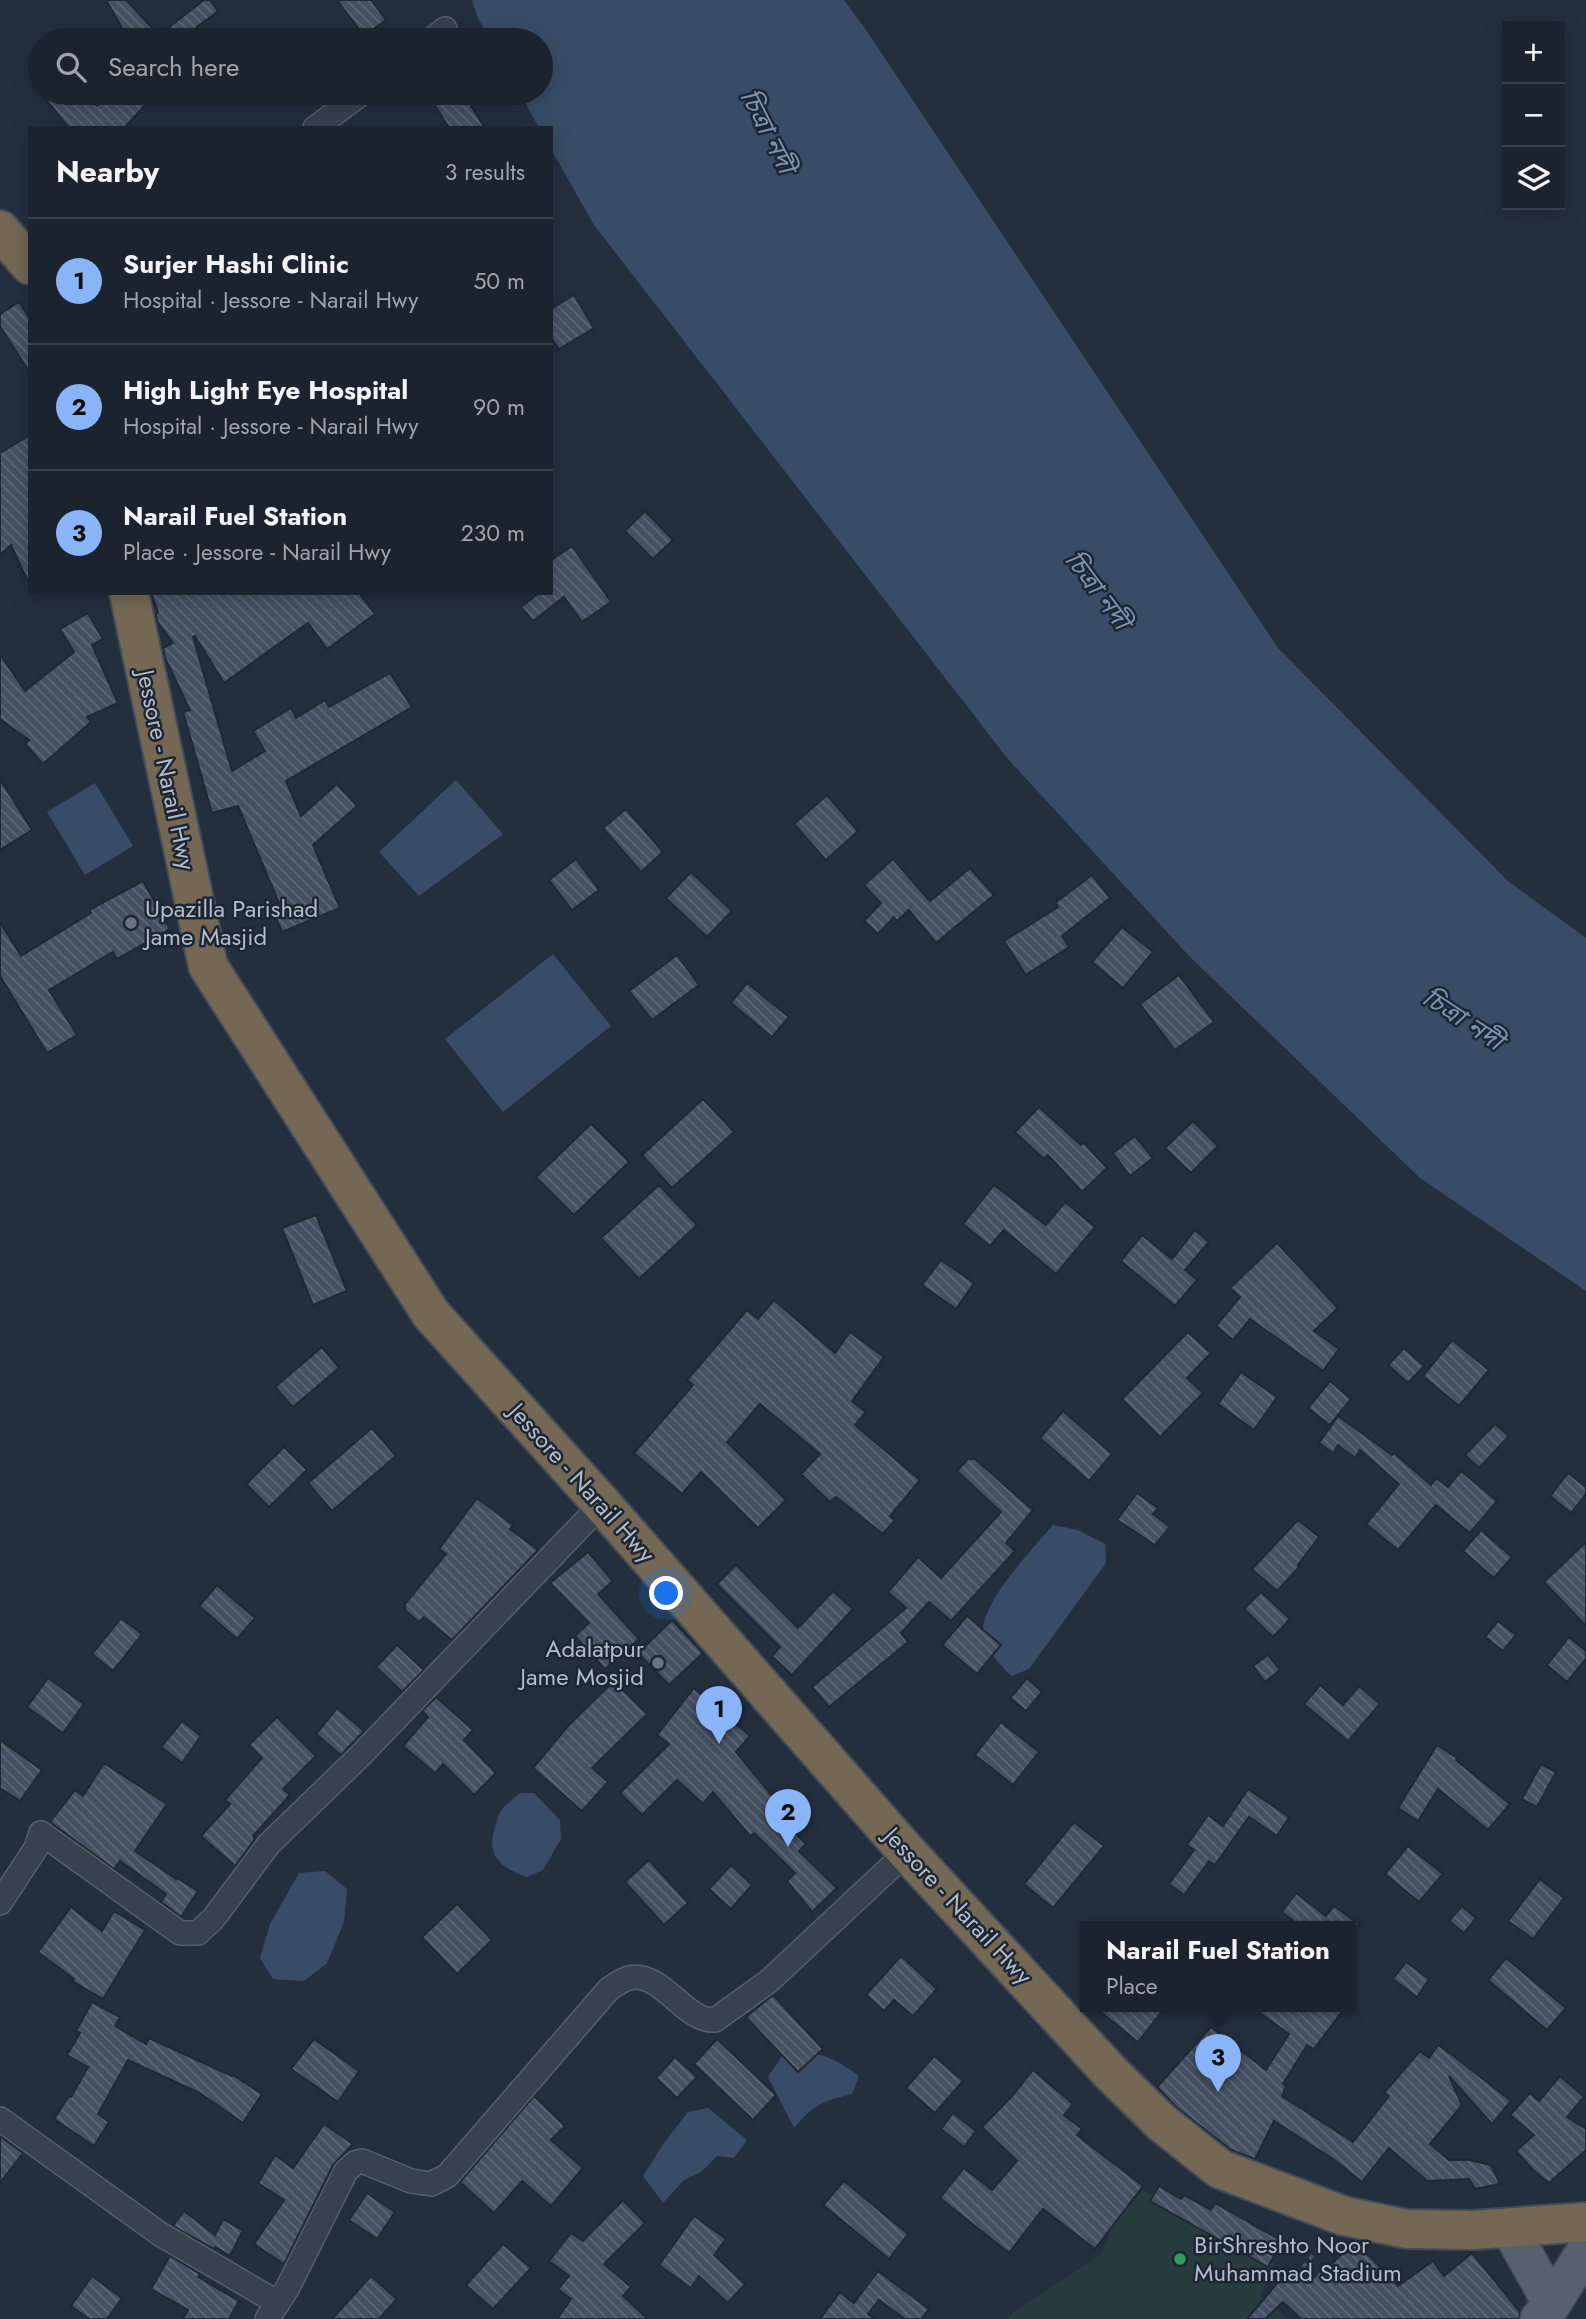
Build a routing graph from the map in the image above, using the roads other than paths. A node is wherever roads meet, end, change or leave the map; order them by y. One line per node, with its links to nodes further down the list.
1 (346, 105): 2 (street)
2 (318, 126)
3 (0, 230): 4 (highway)
4 (28, 263)
5 (129, 595): 6 (highway, Jessore - Narail Hwy)
6 (602, 1504): 7 (highway, Jessore - Narail Hwy); 8 (street)
7 (907, 1852): 11 (highway, Jessore - Narail Hwy); 13 (street)
8 (0, 1903)
9 (0, 2119): 13 (street)
10 (1586, 2222): 11 (highway, Jessore - Narail Hwy)
11 (1509, 2228): 14 (main road)
12 (1586, 2250): 14 (main road)
13 (272, 2311)
14 (1545, 2311)

